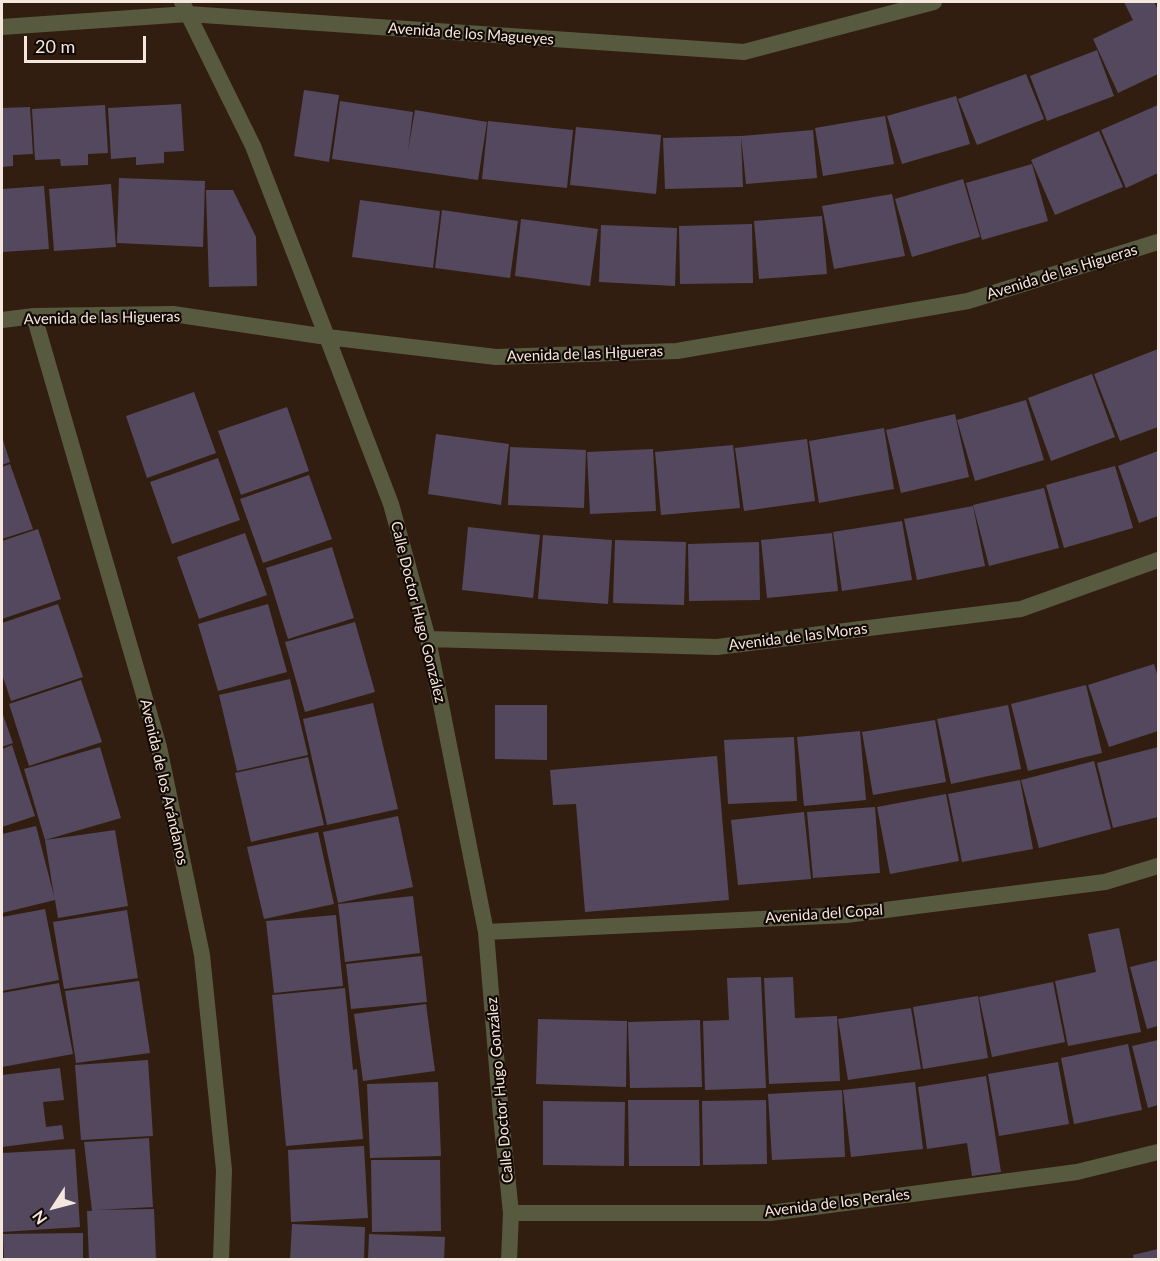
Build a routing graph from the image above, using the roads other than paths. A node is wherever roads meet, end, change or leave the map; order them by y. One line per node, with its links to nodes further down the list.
1 (934, 2): 2 (street, Avenida de los Magueyes)
2 (185, 8): 3 (street, Avenida de los Magueyes); 7 (street, Calle Doctor Hugo González)
3 (2, 27)
4 (1158, 242): 7 (street, Avenida de las Higueras)
5 (34, 316): 6 (street, Avenida de las Higueras); 7 (street, Avenida de las Higueras); 14 (street, Avenida de los Arándanos)
6 (2, 320)
7 (327, 337): 9 (street, Calle Doctor Hugo González)
8 (1158, 560): 9 (street, Avenida de las Moras)
9 (428, 639): 11 (street, Calle Doctor Hugo González)
10 (1158, 866): 11 (street, Avenida del Copal)
11 (486, 932): 13 (street, Calle Doctor Hugo González)
12 (1158, 1152): 13 (street, Avenida de los Perales)
13 (512, 1213): 15 (street, Calle Doctor Hugo González)
14 (221, 1260)
15 (509, 1260)

